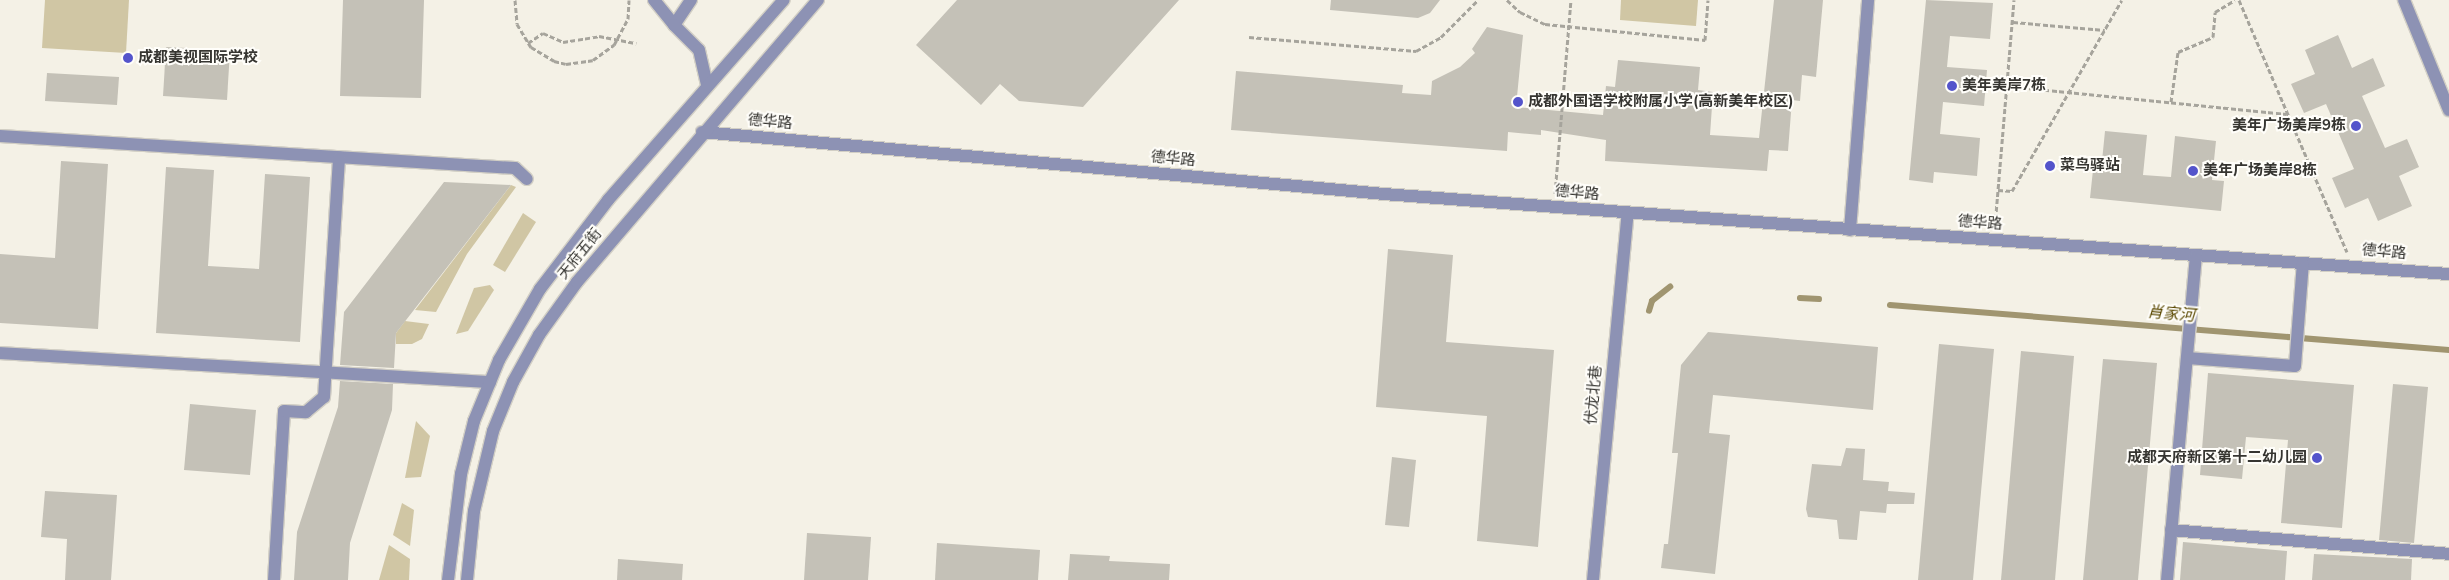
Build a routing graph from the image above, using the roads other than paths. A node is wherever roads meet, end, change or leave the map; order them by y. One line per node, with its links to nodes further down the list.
1 (654, 0): 7 (street)
2 (691, 0): 7 (street)
3 (784, 0): 8 (street, 天府五街)
4 (818, 0): 10 (street, 天府五街)
5 (1868, 0): 15 (street)
6 (2404, 0): 9 (street)
7 (674, 25): 8 (street)
8 (707, 85): 22 (street, 天府五街)
9 (2449, 110)
10 (702, 132): 14 (street, 德华路); 27 (street, 天府五街)
11 (0, 136): 12 (street)
12 (339, 157): 13 (street); 21 (street)
13 (527, 179)
14 (1628, 213): 15 (street, 德华路); 28 (street, 伏龙北巷)
15 (1850, 230): 16 (street, 德华路)
16 (2196, 255): 17 (street, 德华路); 20 (street)
17 (2303, 262): 18 (street, 德华路); 20 (street)
18 (2449, 274)
19 (0, 353): 21 (street)
20 (2187, 358): 23 (street)
21 (325, 371): 22 (street); 25 (street)
22 (490, 382): 26 (street, 天府五街)
23 (2171, 530): 24 (street); 29 (street)
24 (2449, 554)
25 (274, 580)
26 (448, 580)
27 (467, 580)
28 (1593, 580)
29 (2166, 580)

